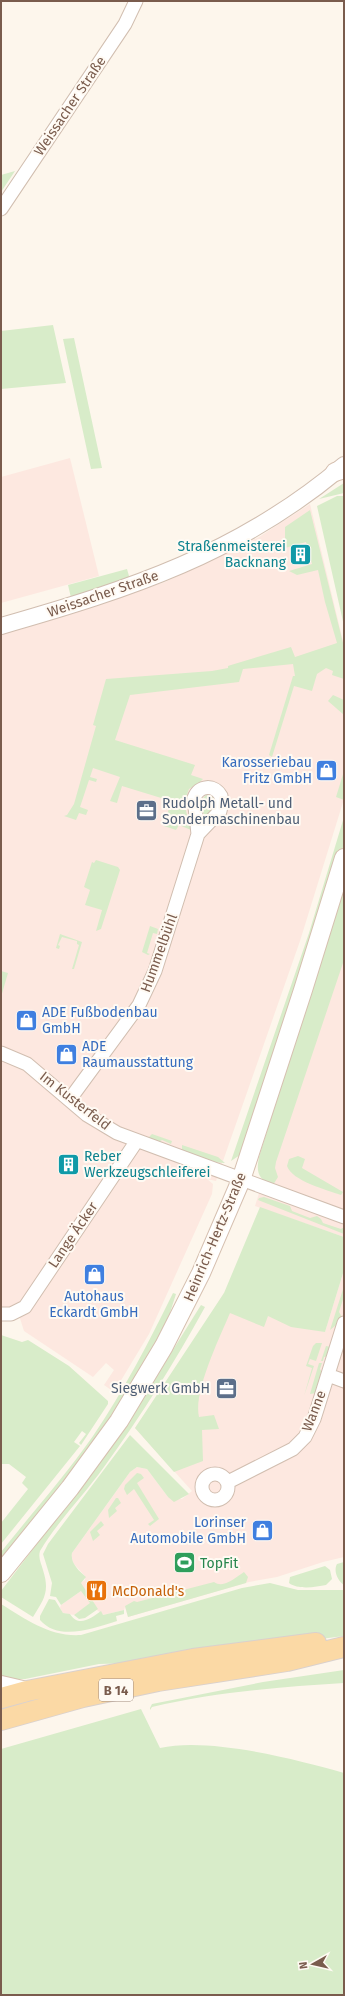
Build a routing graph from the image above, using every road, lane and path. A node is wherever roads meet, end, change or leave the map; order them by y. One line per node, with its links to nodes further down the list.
1 (136, 1): 2 (street, Weissacher Straße)
2 (1, 209)
3 (341, 469): 4 (street, Weissacher Straße)
4 (1, 626)
5 (198, 834): 8 (street, Hummelbühl)
6 (344, 858): 10 (main road, Heinrich-Hertz-Straße)
7 (1, 1053): 8 (street, Im Kusterfeld)
8 (70, 1099): 9 (street, Im Kusterfeld)
9 (136, 1142): 10 (street, Im Kusterfeld); 12 (street, Lange Äcker)
10 (241, 1180): 11 (street, Im Kusterfeld); 17 (main road, Heinrich-Hertz-Straße)
11 (344, 1217)
12 (1, 1314)
13 (344, 1323): 14 (street, Wanne)
14 (328, 1375): 15 (street); 16 (street, Wanne)
15 (344, 1381)
16 (228, 1482)
17 (1, 1573)
18 (344, 1641): 21 (main road, B 14)
19 (344, 1648): 23 (main road, B 14)
20 (1, 1685): 21 (main road)
21 (27, 1691): 22 (main road, B 14)
22 (1, 1698)
23 (1, 1720)

